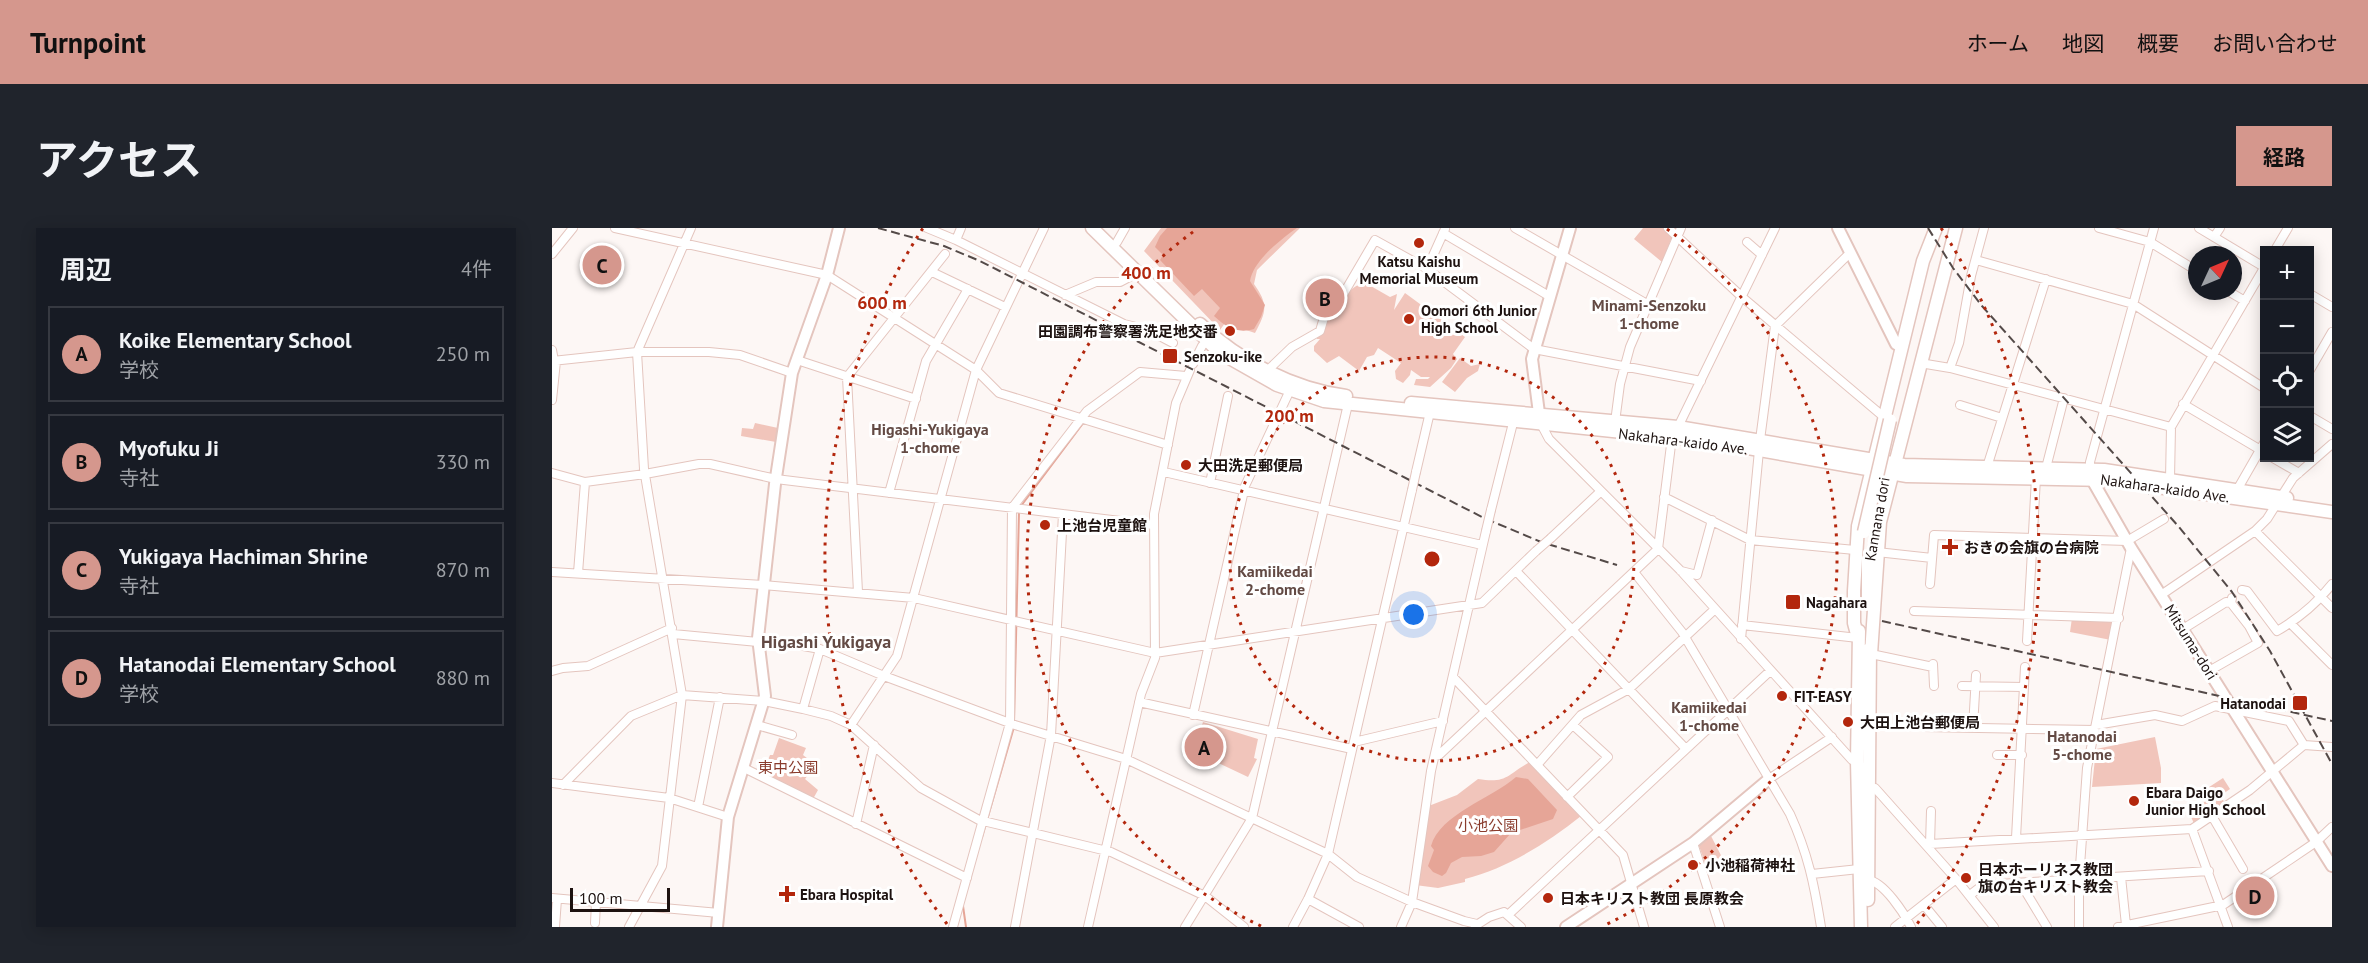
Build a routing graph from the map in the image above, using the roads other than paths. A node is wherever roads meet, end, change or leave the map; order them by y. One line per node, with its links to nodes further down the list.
1 (573, 228): 37 (street)
2 (615, 228): 31 (street)
3 (691, 228): 31 (street)
4 (927, 228): 30 (street)
5 (961, 228): 30 (street)
6 (1044, 228): 46 (street)
7 (1092, 228): 47 (main road, Nakahara-kaido Ave.)
8 (1103, 228): 32 (main road, Nakahara-kaido Ave.)
9 (1125, 228): 32 (street)
10 (1515, 228): 39 (street)
11 (1570, 228): 39 (street)
12 (1668, 228): 28 (street)
13 (1681, 228): 28 (street)
14 (1775, 228): 40 (street)
15 (1838, 228): 36 (street)
16 (1936, 228): 68 (main road)
17 (1941, 228): 102 (main road, Kannana dori)
18 (1951, 228): 102 (main road, Kannana dori)
19 (1956, 228): 75 (main road)
20 (1984, 228): 41 (street)
21 (2099, 228): 34 (street)
22 (2154, 228): 34 (street)
23 (2199, 228): 29 (street)
24 (2220, 228): 29 (street)
25 (2288, 228): 35 (street)
26 (1445, 230): 44 (street); 53 (street)
27 (838, 232): 48 (street)
28 (1677, 237): 55 (street); 58 (street)
29 (2214, 237): 42 (street)
30 (956, 240): 46 (street)
31 (685, 242): 48 (street); 71 (street)
32 (1117, 242): 65 (main road, Nakahara-kaido Ave.)
33 (1747, 242): 40 (street)
34 (2150, 242): 43 (street); 59 (street)
35 (2277, 246)
36 (1850, 253): 63 (street); 68 (street)
37 (552, 254)
38 (945, 254): 45 (street)
39 (1561, 254): 53 (street); 58 (street)
40 (1762, 255): 55 (street)
41 (1976, 260): 50 (street); 78 (street)
42 (2260, 264)
43 (2188, 265)
44 (1427, 269): 69 (street); 81 (street)
45 (932, 272): 51 (street); 62 (street)
46 (1021, 273): 52 (street); 61 (street)
47 (1137, 273): 52 (street); 65 (main road, Nakahara-kaido Ave.)
48 (827, 274): 62 (street); 73 (street)
49 (2260, 276): 57 (street)
50 (2046, 279): 59 (street); 85 (street)
51 (968, 289): 61 (street); 67 (street)
52 (1065, 295): 66 (street)
53 (1549, 296): 69 (street)
54 (2314, 296): 60 (street)
55 (1742, 297): 63 (street); 84 (street)
56 (2242, 299): 57 (street)
57 (2245, 301): 72 (street)
58 (1647, 304): 77 (street)
59 (2133, 304): 72 (street); 95 (street)
60 (2332, 307)
61 (1005, 308): 79 (street)
62 (895, 318): 67 (street); 83 (street)
63 (1775, 326): 102 (street); 110 (street)
64 (2332, 332): 76 (street)
65 (1210, 338): 80 (street); 81 (main road, Nakahara-kaido Ave.); 87 (main road, Nakahara-kaido Ave.)
66 (1173, 343)
67 (935, 344): 79 (street); 90 (street)
68 (1901, 346): 102 (main road)
69 (1534, 349): 77 (street); 101 (street)
70 (552, 350): 74 (street)
71 (637, 351): 74 (street); 82 (street); 121 (street)
72 (2213, 355): 86 (street); 93 (street)
73 (797, 360): 82 (street); 83 (street)
74 (554, 361): 91 (street)
75 (1920, 363): 78 (street); 116 (main road)
76 (2314, 363)
77 (1624, 367): 84 (street); 104 (street)
78 (1950, 368): 85 (street)
79 (976, 370): 98 (street); 134 (street)
80 (1190, 370): 98 (street); 109 (street)
81 (1268, 370): 87 (main road, Nakahara-kaido Ave.)
82 (792, 373): 124 (street)
83 (847, 377): 90 (street); 128 (street)
84 (1701, 381): 107 (street)
85 (2013, 384): 89 (street); 99 (street)
86 (2260, 385)
87 (1292, 387): 92 (main road, Nakahara-kaido Ave.); 97 (main road, Nakahara-kaido Ave.); 129 (street)
88 (1228, 396): 127 (street)
89 (2064, 398): 95 (street); 117 (street)
90 (916, 399): 132 (street)
91 (552, 400)
92 (1348, 404): 96 (main road, Nakahara-kaido Ave.); 138 (street)
93 (2183, 404): 105 (street); 111 (street)
94 (1960, 405): 99 (street)
95 (2104, 409): 105 (street); 122 (street)
96 (1430, 412): 103 (main road, Nakahara-kaido Ave.); 144 (street, bridge)
97 (1526, 413): 101 (main road, Nakahara-kaido Ave.); 103 (street)
98 (1082, 418): 109 (street); 137 (street)
99 (2002, 418): 115 (street)
100 (2314, 418): 106 (street)
101 (1540, 419): 103 (main road, Nakahara-kaido Ave.); 104 (main road, Nakahara-kaido Ave.); 107 (main road, Nakahara-kaido Ave.); 131 (street)
102 (1890, 420): 114 (main road); 146 (main road, Kannana dori, bridge)
103 (1512, 421): 150 (street, bridge)
104 (1615, 422): 107 (main road, Nakahara-kaido Ave.)
105 (2171, 427): 125 (street)
106 (2332, 429)
107 (1675, 432): 110 (main road, Nakahara-kaido Ave.); 133 (street)
108 (2332, 444): 119 (street)
109 (1167, 445): 118 (street)
110 (1760, 446): 114 (main road, Nakahara-kaido Ave.); 148 (street)
111 (2260, 446)
112 (2260, 453): 130 (street)
113 (2280, 462): 119 (street)
114 (1873, 465): 116 (main road, Nakahara-kaido Ave.); 152 (main road)
115 (1987, 467): 116 (main road, Nakahara-kaido Ave.); 117 (main road, Nakahara-kaido Ave.)
116 (1893, 468): 123 (main road, Nakahara-kaido Ave.); 153 (main road)
117 (2046, 468): 122 (main road, Nakahara-kaido Ave.)
118 (1164, 472): 127 (street); 143 (street)
119 (2298, 472): 135 (street)
120 (552, 473): 126 (street)
121 (645, 474): 124 (street); 126 (street); 160 (street)
122 (2090, 474): 123 (main road, Nakahara-kaido Ave.); 125 (main road, Nakahara-kaido Ave.); 135 (main road, Nakahara-kaido Ave.); 149 (street, Mitsuma-dori)
123 (2036, 478): 147 (street)
124 (776, 479): 128 (street); 163 (street)
125 (2170, 479): 130 (main road, Nakahara-kaido Ave.)
126 (585, 482): 159 (street)
127 (1210, 483): 129 (street)
128 (853, 489): 132 (street); 165 (street)
129 (1244, 490): 138 (street); 189 (street)
130 (2237, 490): 135 (main road, Nakahara-kaido Ave.)
131 (1600, 492): 151 (street); 155 (street, bridge)
132 (889, 493): 134 (street)
133 (1665, 497): 142 (street); 151 (street)
134 (940, 499): 137 (street); 168 (street)
135 (2278, 500): 136 (main road, Nakahara-kaido Ave.); 139 (main road, Nakahara-kaido Ave.); 145 (street)
136 (2332, 504)
137 (1012, 508): 140 (street); 176 (street)
138 (1323, 509): 144 (street); 183 (street)
139 (2332, 512)
140 (1063, 514): 143 (street); 182 (street)
141 (2164, 519): 149 (street)
142 (1712, 520): 148 (street); 156 (street)
143 (1153, 525): 191 (street)
144 (1403, 527): 150 (street); 175 (street)
145 (2255, 531): 166 (street); 167 (street)
146 (1868, 532): 185 (main road, Kannana dori); 192 (main road, Kannana dori)
147 (2032, 537): 149 (street); 154 (street); 173 (street)
148 (1750, 540): 152 (street); 178 (street)
149 (2129, 544): 166 (street, Mitsuma-dori); 174 (street)
150 (1482, 545): 169 (street)
151 (1658, 549): 156 (street); 158 (street)
152 (1855, 550): 185 (main road)
153 (1877, 552): 154 (street); 192 (main road)
154 (1932, 558): 161 (street)
155 (1516, 571): 169 (street); 180 (street)
156 (1681, 571): 171 (street)
157 (552, 572): 159 (street)
158 (1634, 572): 180 (street); 184 (street)
159 (578, 573): 160 (street)
160 (663, 579): 163 (street); 181 (street)
161 (1930, 584)
162 (2332, 584): 167 (street)
163 (763, 585): 165 (street); 187 (street)
164 (2242, 590): 177 (street)
165 (858, 592): 168 (street)
166 (2161, 595): 179 (street, Mitsuma-dori)
167 (2322, 597): 170 (street); 177 (street)
168 (914, 598): 176 (street); 199 (street)
169 (1469, 606): 175 (street); 200 (street)
170 (2332, 608)
171 (1714, 610): 184 (street); 186 (street)
172 (1914, 611): 173 (street)
173 (2028, 615): 174 (street); 188 (street)
174 (2119, 618): 221 (street)
175 (1382, 619): 183 (street); 229 (street)
176 (1011, 622): 182 (street); 216 (street)
177 (2290, 623): 193 (street)
178 (1742, 625): 185 (street); 186 (street)
179 (2183, 629): 197 (street, Mitsuma-dori); 197 (street)
180 (1573, 630): 205 (street); 213 (street)
181 (673, 631): 187 (street); 196 (street); 206 (street)
182 (1056, 632): 191 (street); 226 (street)
183 (1295, 632): 189 (street); 224 (street)
184 (1685, 637): 205 (street); 211 (street)
185 (1858, 638): 237 (main road, Kannana dori)
186 (1741, 639): 195 (street)
187 (758, 640): 190 (street); 208 (street)
188 (2027, 641)
189 (1208, 645): 191 (street); 214 (street)
190 (820, 649): 199 (street); 210 (street)
191 (1155, 653): 209 (street)
192 (1871, 654): 201 (street); 244 (main road, Kannana dori)
193 (2332, 665)
194 (2025, 667): 204 (street)
195 (1770, 670): 211 (street); 227 (street)
196 (552, 671)
197 (2210, 671): 212 (street, Mitsuma-dori)
198 (1976, 675): 203 (street)
199 (884, 676): 216 (street); 219 (street)
200 (1453, 676): 213 (street); 215 (street)
201 (1934, 686)
202 (1962, 686): 203 (street)
203 (1975, 686): 204 (street); 222 (street)
204 (2024, 687): 223 (street)
205 (1629, 689): 217 (street); 232 (street)
206 (682, 694): 207 (street); 243 (street); 246 (street)
207 (720, 697): 208 (street); 247 (street)
208 (764, 701): 210 (street); 218 (street)
209 (1139, 702): 214 (street); 236 (street)
210 (803, 709): 219 (street)
211 (1729, 709): 232 (street); 241 (street)
212 (2234, 710): 221 (street); 230 (street); 240 (street, Mitsuma-dori)
213 (1486, 711): 235 (street); 238 (street)
214 (1192, 715): 224 (street)
215 (1443, 721): 229 (street); 235 (street)
216 (1012, 723): 226 (street); 252 (street)
217 (1573, 724): 238 (street); 245 (street)
218 (757, 725): 225 (street); 239 (street)
219 (851, 725): 228 (street)
220 (1924, 727): 222 (street)
221 (2095, 727): 223 (street); 258 (street)
222 (1973, 728): 223 (street)
223 (2023, 728): 234 (street)
224 (1273, 732): 229 (street); 251 (street)
225 (792, 735)
226 (1051, 735): 236 (street); 257 (street)
227 (1832, 737): 237 (street); 241 (street)
228 (874, 745): 252 (street); 253 (street)
229 (1353, 745): 264 (street)
230 (2304, 745): 231 (street); 240 (street)
231 (2332, 747)
232 (1686, 749): 256 (street)
233 (1997, 755): 234 (street)
234 (2022, 755): 259 (street)
235 (1435, 756): 282 (street)
236 (1126, 759): 251 (street); 263 (street)
237 (1857, 761): 266 (main road, Kannana dori)
238 (1537, 765): 245 (street)
239 (744, 768): 250 (street); 253 (street)
240 (2274, 772): 249 (street); 260 (street, Mitsuma-dori)
241 (1769, 779): 261 (street); 269 (street)
242 (552, 783): 243 (street)
243 (563, 785): 246 (street)
244 (1869, 788): 262 (street); 273 (main road, Kannana dori)
245 (1567, 797): 256 (street)
246 (669, 798): 247 (street); 284 (street)
247 (698, 807): 250 (street)
248 (1931, 810): 262 (street)
249 (2212, 816): 255 (street); 267 (street)
250 (728, 817): 286 (street)
251 (1252, 818): 264 (street); 278 (street)
252 (985, 822): 257 (street); 271 (street)
253 (856, 824): 271 (street)
254 (2332, 827): 260 (street)
255 (2192, 830): 258 (street); 268 (street)
256 (1599, 831): 275 (street); 287 (street)
257 (1033, 833): 263 (street); 296 (street)
258 (2083, 835): 259 (street); 274 (street)
259 (2016, 838): 262 (street)
260 (2316, 842): 265 (street, Mitsuma-dori); 285 (street)
261 (1693, 843): 275 (street); 306 (street)
262 (1928, 845): 272 (street)
263 (1106, 850): 278 (street); 297 (street)
264 (1328, 854): 280 (street); 282 (street)
265 (2332, 866)
266 (1859, 869): 269 (street); 308 (main road, Kannana dori)
267 (2243, 869)
268 (2208, 871): 270 (street); 285 (street)
269 (1812, 874): 307 (street)
270 (2121, 877): 274 (street); 291 (street)
271 (967, 878): 295 (street)
272 (1956, 879): 277 (street); 283 (street)
273 (1868, 880): 288 (street); 309 (main road, Kannana dori)
274 (2079, 880): 276 (street); 315 (street)
275 (1631, 883): 304 (street); 305 (street)
276 (2021, 884): 277 (street); 314 (street)
277 (1970, 895): 313 (street)
278 (1205, 896): 298 (street); 299 (street)
279 (554, 899): 281 (street); 292 (street)
280 (1308, 899): 300 (street); 301 (street)
281 (596, 902): 284 (street); 289 (street)
282 (1412, 902): 290 (street); 302 (street)
283 (1924, 904): 288 (street); 312 (street)
284 (640, 906): 286 (street); 293 (street)
285 (2220, 906): 291 (street); 316 (street)
286 (719, 913): 294 (street)
287 (1509, 914): 290 (street); 303 (street)
288 (1907, 918): 310 (street); 311 (street)
289 (595, 923)
290 (1476, 925)
291 (2122, 926)
292 (555, 927)
293 (628, 927)
294 (717, 927)
295 (953, 927)
296 (1015, 927)
297 (1088, 927)
298 (1185, 927)
299 (1244, 927)
300 (1293, 927)
301 (1359, 927)
302 (1401, 927)
303 (1521, 927)
304 (1566, 927)
305 (1644, 927)
306 (1720, 927)
307 (1821, 927)
308 (1861, 927)
309 (1868, 927)
310 (1895, 927)
311 (1911, 927)
312 (1942, 927)
313 (1994, 927)
314 (2047, 927)
315 (2079, 927)
316 (2228, 927)

